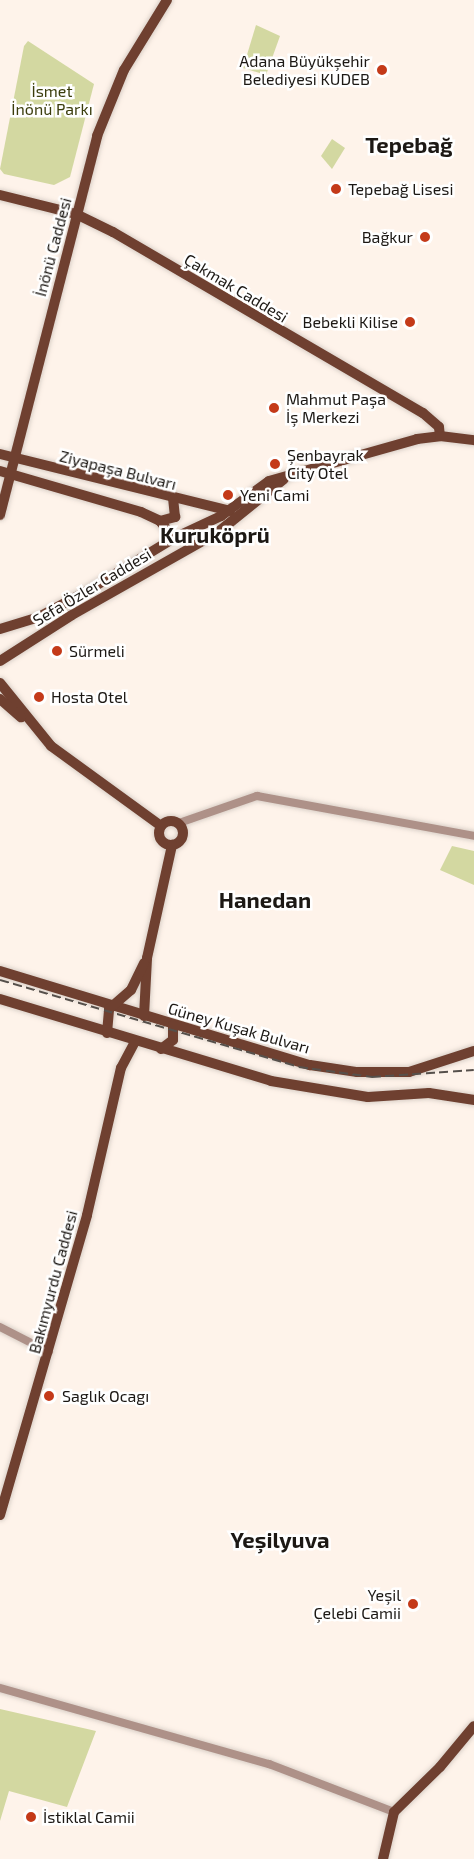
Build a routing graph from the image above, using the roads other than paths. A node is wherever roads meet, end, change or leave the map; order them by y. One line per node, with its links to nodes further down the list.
1 (167, 0): 3 (main road, İnönü Caddesi)
2 (0, 195): 3 (main road, Çakmak Caddesi)
3 (76, 214): 4 (main road, Çakmak Caddesi); 7 (main road, İnönü Caddesi)
4 (440, 436): 5 (main road, Sefa Özler Caddesi); 10 (main road, Sefa Özler Caddesi)
5 (472, 439)
6 (0, 454): 7 (main road, Ziyapaşa Bulvarı)
7 (16, 459): 9 (main road, İnönü Caddesi); 11 (main road, Ziyapaşa Bulvarı)
8 (0, 471): 9 (main road, Ziyapaşa Bulvarı)
9 (12, 475): 13 (main road, İnönü Caddesi); 14 (main road, Ziyapaşa Bulvarı)
10 (287, 477): 12 (main road, Sefa Özler Caddesi); 17 (main road, Sefa Özler Caddesi)
11 (173, 499): 12 (main road, Ziyapaşa Bulvarı); 14 (main road)
12 (230, 511): 15 (main road, Sefa Özler Caddesi)
13 (0, 515)
14 (160, 521): 15 (main road)
15 (174, 538): 16 (main road, Sefa Özler Caddesi)
16 (0, 629)
17 (0, 662)
18 (0, 683): 20 (main road)
19 (0, 699): 20 (main road)
20 (34, 726): 22 (main road)
21 (178, 823): 22 (main road); 23 (street); 24 (main road)
22 (161, 826): 24 (main road)
23 (474, 836)
24 (172, 846): 25 (main road)
25 (147, 958): 28 (main road); 29 (main road)
26 (0, 971): 28 (main road, Güney Kuşak Bulvarı)
27 (0, 999): 31 (main road)
28 (112, 1006): 29 (main road, Güney Kuşak Bulvarı); 31 (main road)
29 (144, 1016): 30 (main road, Güney Kuşak Bulvarı)
30 (173, 1025): 33 (main road); 34 (main road, Güney Kuşak Bulvarı)
31 (107, 1033): 32 (main road)
32 (129, 1040): 33 (main road); 37 (main road, Bakımyurdu Caddesi)
33 (161, 1049): 35 (main road)
34 (474, 1051)
35 (474, 1100)
36 (0, 1327): 37 (street)
37 (49, 1352): 38 (main road, Bakımyurdu Caddesi)
38 (0, 1515)
39 (0, 1688): 41 (street)
40 (474, 1725): 41 (main road)
41 (394, 1812): 42 (main road)
42 (382, 1859)

